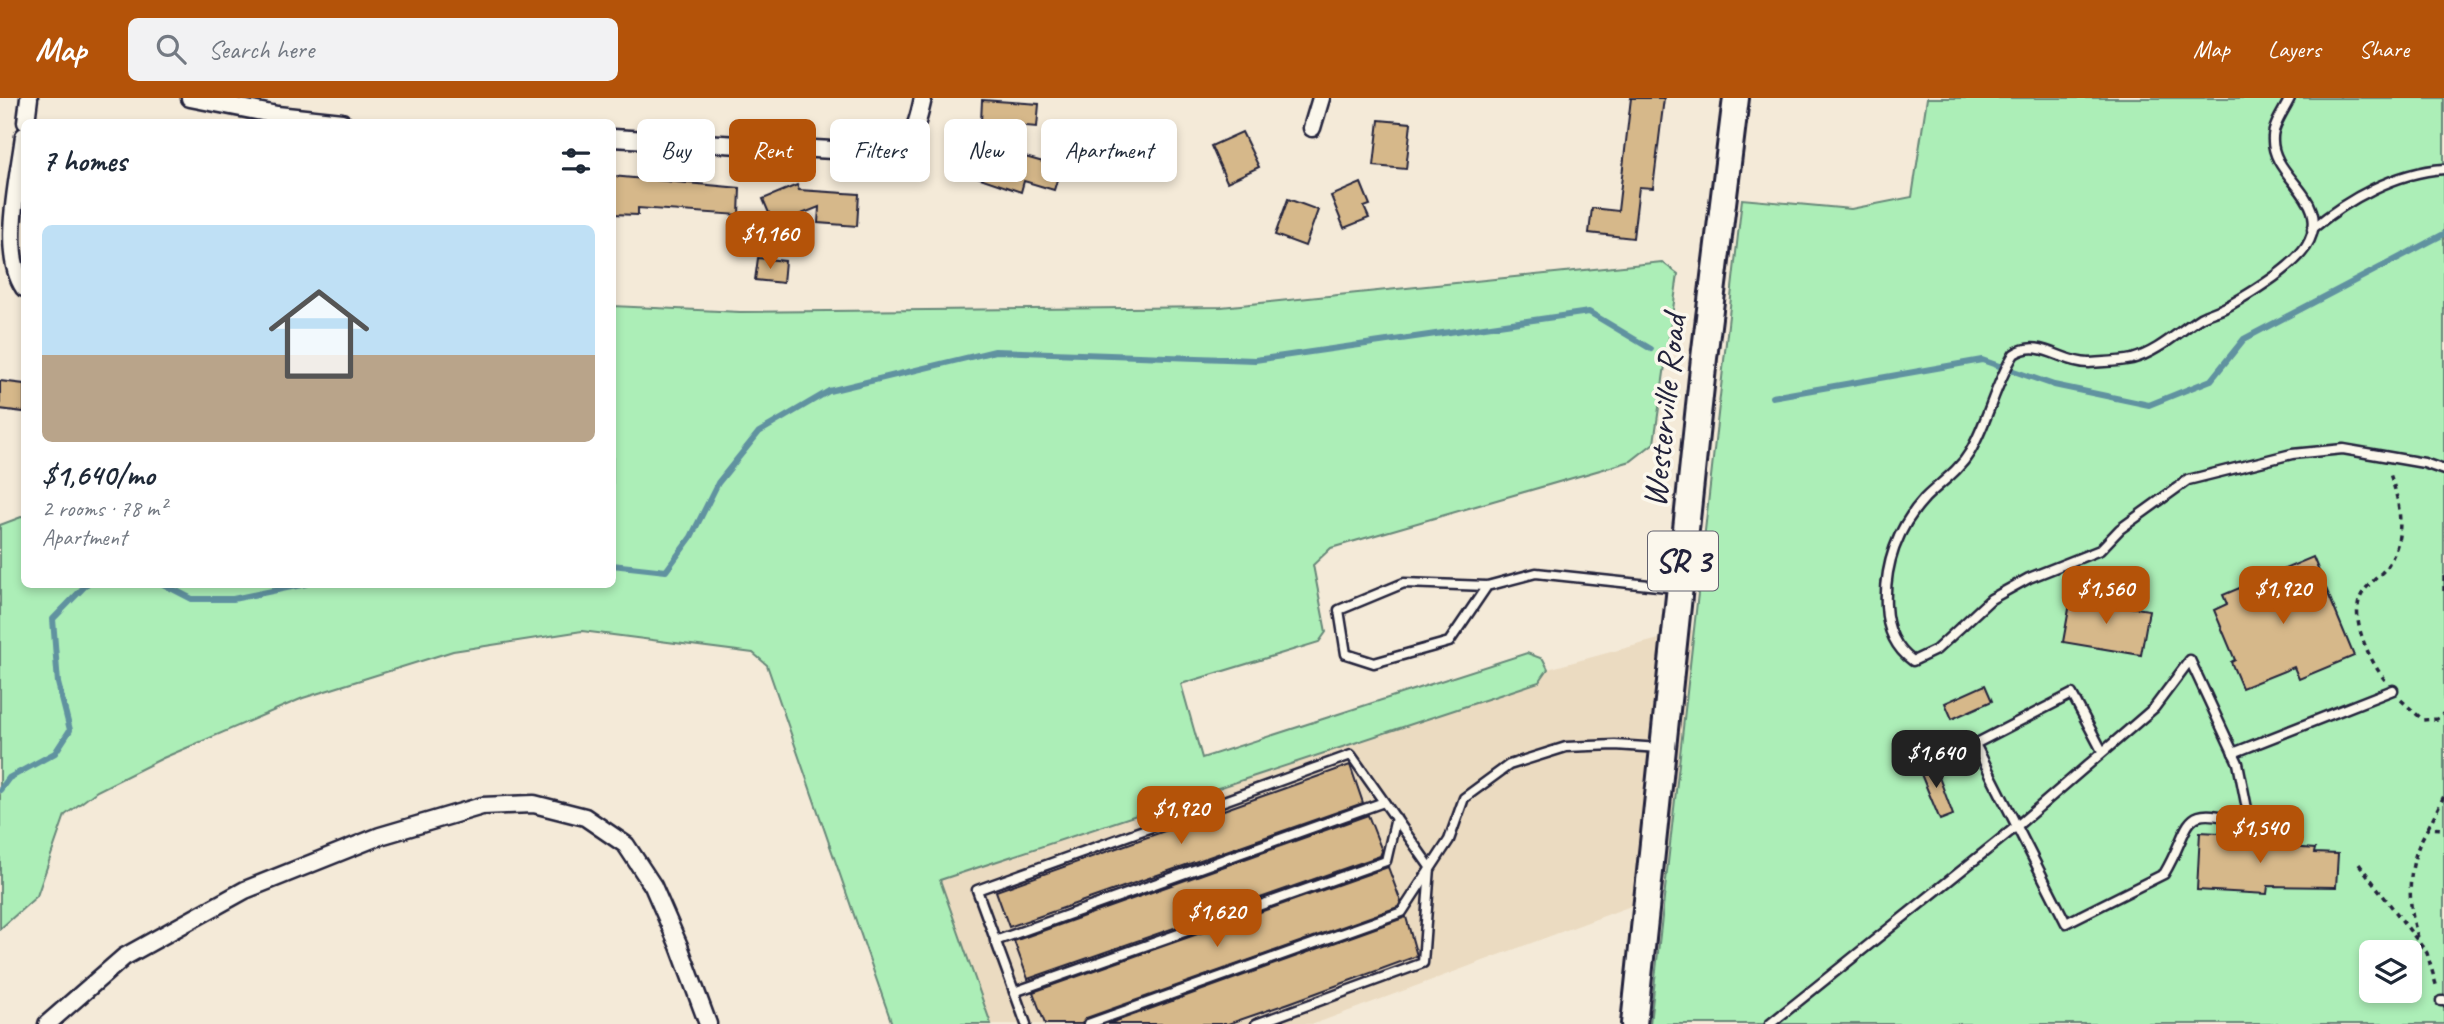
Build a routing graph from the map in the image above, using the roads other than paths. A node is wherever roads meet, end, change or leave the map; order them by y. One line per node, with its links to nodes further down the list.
1 (29, 98): 7 (street)
2 (190, 98): 8 (street)
3 (923, 98): 10 (street)
4 (1321, 98): 9 (street)
5 (1736, 98): 17 (main road, Westerville Road / SR 3)
6 (2290, 98): 13 (lane)
7 (26, 119)
8 (314, 119)
9 (1312, 128)
10 (616, 138)
11 (21, 160): 14 (street)
12 (2444, 169): 13 (lane)
13 (2312, 229): 15 (lane)
14 (21, 283)
15 (2444, 470)
16 (1487, 586): 16 (lane); 17 (lane)
17 (1680, 588): 19 (main road, Westerville Road / SR 3)
18 (2393, 690): 21 (lane)
19 (1663, 748): 25 (lane); 33 (main road, Westerville Road / SR 3)
20 (2102, 751): 21 (lane); 24 (lane); 24 (lane)
21 (2233, 753): 24 (lane)
22 (1384, 802): 23 (lane); 26 (lane); 26 (lane)
23 (1396, 818): 25 (lane); 27 (lane)
24 (2017, 825): 34 (lane)
25 (1430, 867): 31 (lane); 32 (lane)
26 (995, 941): 27 (lane)
27 (1014, 992): 30 (lane)
28 (47, 1024): 29 (street)
29 (708, 1024)
30 (1026, 1024)
31 (1088, 1024)
32 (1256, 1024)
33 (1634, 1024)
34 (1770, 1024)

